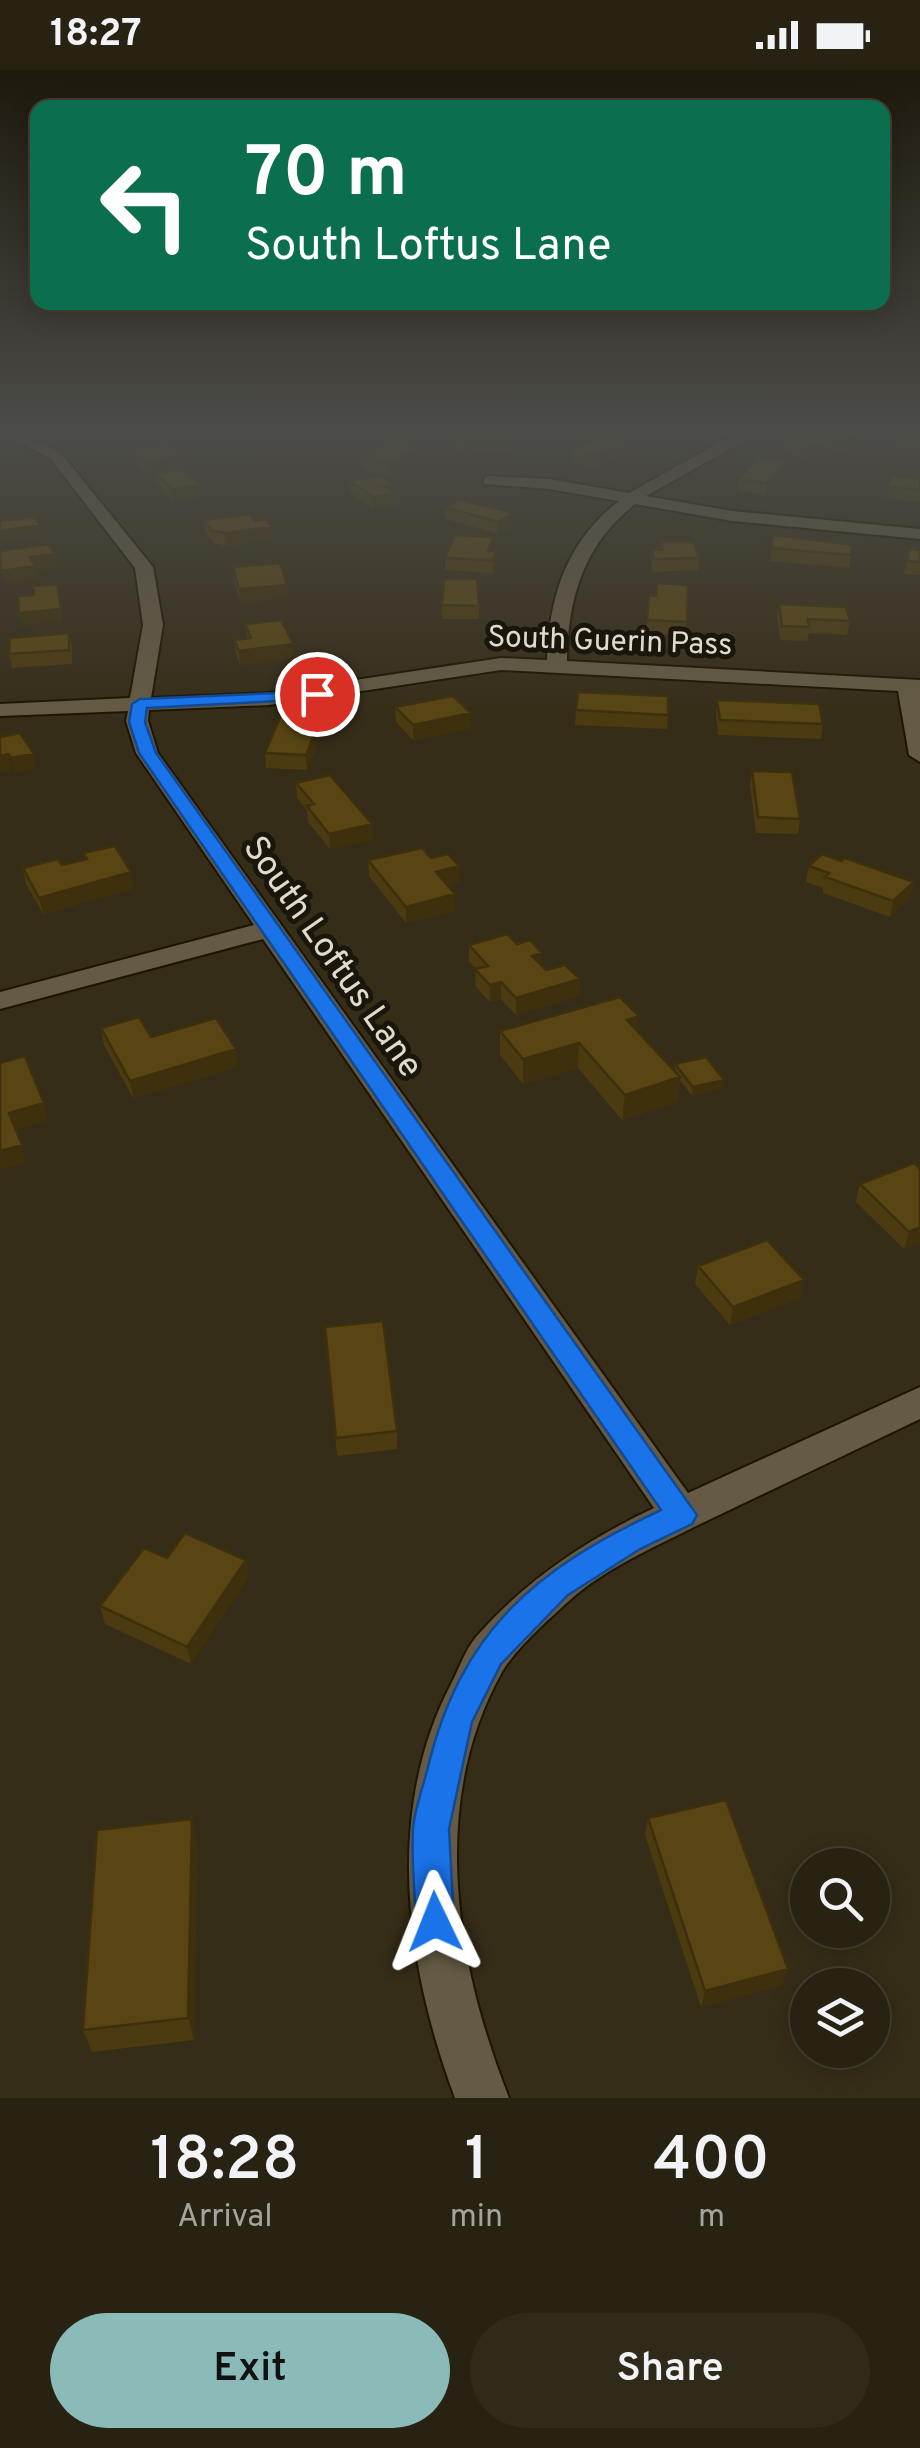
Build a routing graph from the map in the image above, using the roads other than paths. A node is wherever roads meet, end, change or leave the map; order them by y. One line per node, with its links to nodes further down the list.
1 (115, 530): 7 (street, South Loftus Lane)
2 (598, 530): 5 (street)
3 (874, 530): 4 (street)
4 (920, 534)
5 (557, 666): 6 (street, South Guerin Pass); 7 (street, South Guerin Pass)
6 (914, 685): 9 (street)
7 (140, 704): 8 (street, South Guerin Pass); 10 (street, South Loftus Lane)
8 (0, 710)
9 (920, 755)
10 (270, 930): 11 (street); 13 (street, South Loftus Lane)
11 (0, 1001)
12 (920, 1402): 13 (street)
13 (681, 1515): 14 (street)
14 (482, 2098)

